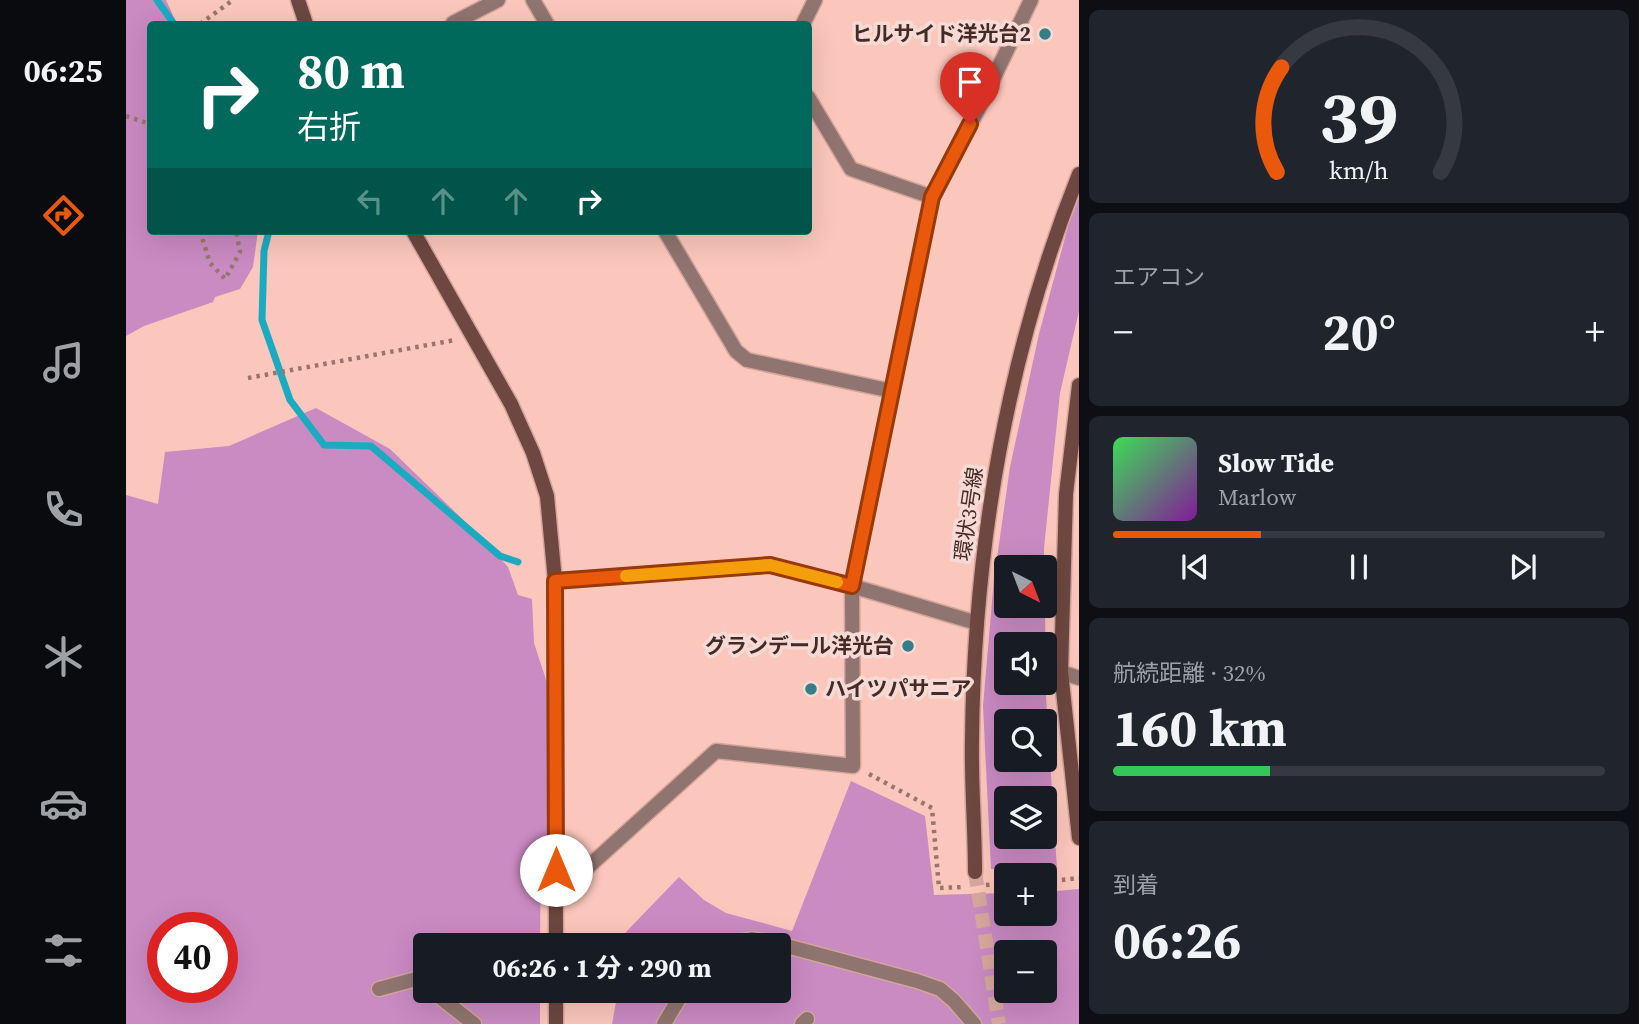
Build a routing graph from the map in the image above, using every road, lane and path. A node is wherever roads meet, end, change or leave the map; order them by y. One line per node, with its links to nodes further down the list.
1 (233, 0): 7 (path)
2 (298, 0): 8 (street)
3 (498, 0): 9 (street)
4 (533, 0): 10 (street)
5 (815, 0): 11 (street)
6 (1031, 0): 16 (street)
7 (204, 21)
8 (305, 21)
9 (457, 21)
10 (545, 21)
11 (804, 21)
12 (812, 104): 16 (street)
13 (126, 116): 14 (path)
14 (147, 123)
15 (1079, 174): 27 (street, 環状3号線)
16 (932, 197): 24 (street)
17 (201, 235): 18 (path)
18 (237, 235)
19 (415, 235): 21 (street)
20 (667, 235): 24 (street)
21 (473, 337): 22 (path); 25 (street)
22 (247, 378)
23 (1079, 385): 28 (street)
24 (892, 391): 26 (street)
25 (555, 581): 26 (street); 37 (street)
26 (852, 586): 27 (street); 30 (street)
27 (977, 623): 32 (street, 環状3号線)
28 (1061, 672): 29 (street); 31 (street)
29 (1079, 678)
30 (853, 766): 36 (path); 37 (street)
31 (1079, 838)
32 (977, 878): 34 (path)
33 (1079, 878): 35 (path)
34 (994, 881)
35 (1057, 881)
36 (966, 886)
37 (556, 896): 38 (street)
38 (556, 933)
39 (791, 946): 48 (street)
40 (413, 980): 41 (street)
41 (379, 989)
42 (447, 1003): 45 (street)
43 (556, 1003): 46 (street)
44 (676, 1003): 47 (street)
45 (474, 1024)
46 (556, 1024)
47 (664, 1024)
48 (974, 1024)

